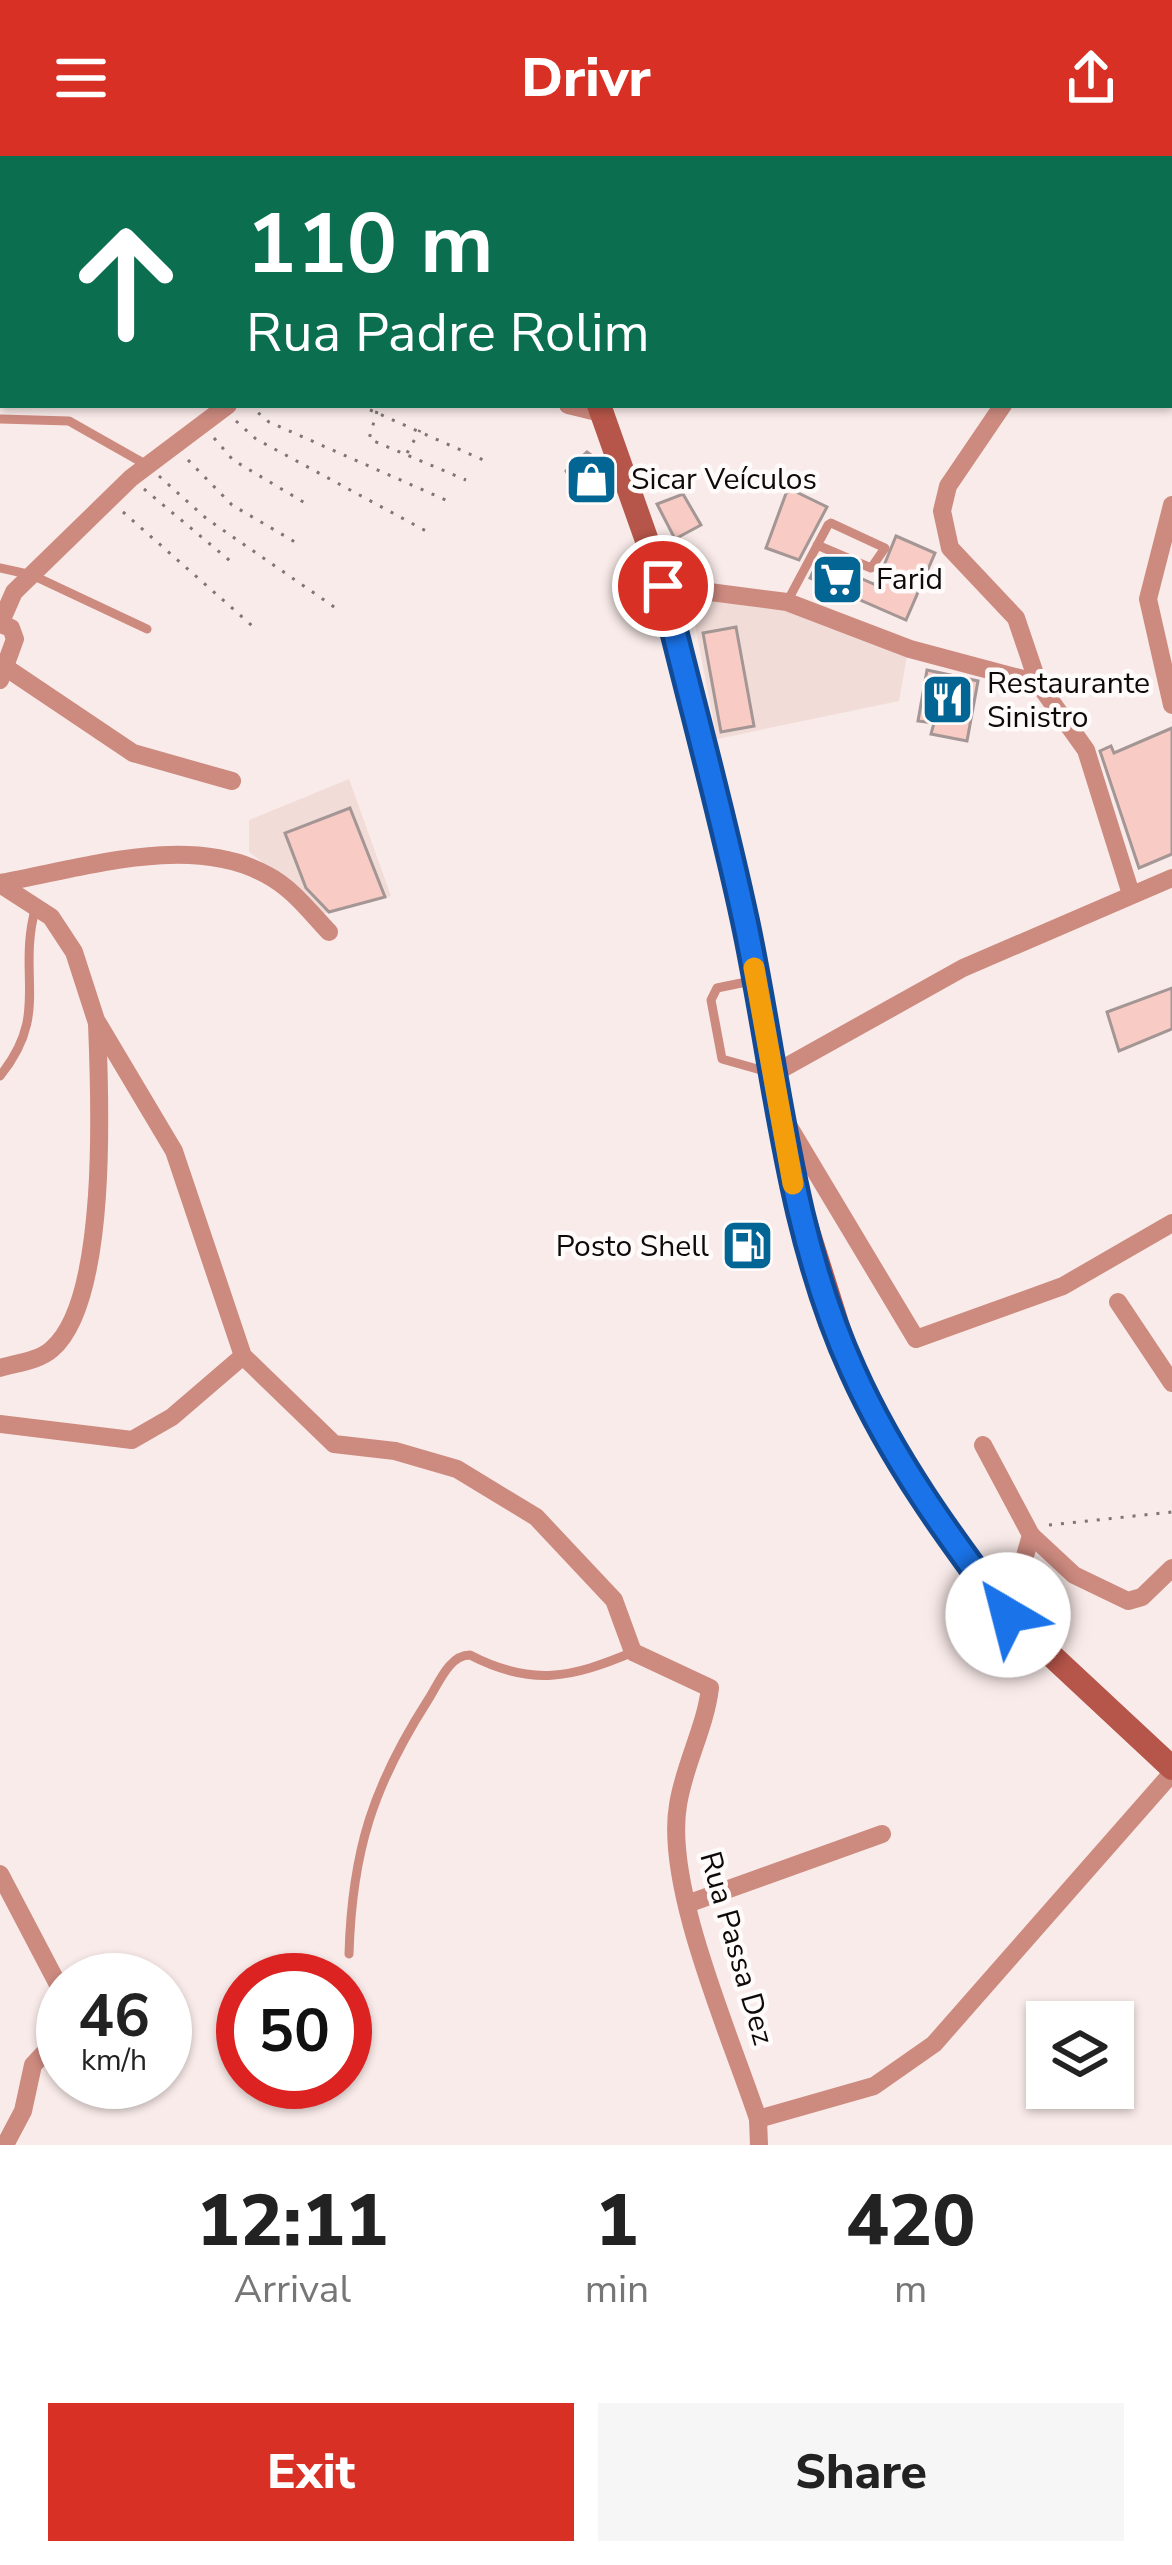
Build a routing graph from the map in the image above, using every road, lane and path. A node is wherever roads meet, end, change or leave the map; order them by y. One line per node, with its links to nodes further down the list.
1 (224, 408): 9 (street)
2 (226, 408): 21 (path)
3 (253, 408): 18 (path)
4 (368, 408): 7 (path)
5 (1001, 408): 34 (street)
6 (602, 410): 27 (main road)
7 (377, 411): 10 (path); 12 (path)
8 (0, 419): 13 (lane)
9 (201, 424): 11 (street); 20 (path)
10 (420, 429): 12 (path); 14 (path)
11 (172, 444): 13 (street); 22 (path)
12 (406, 454): 16 (path)
13 (146, 464): 15 (street); 29 (path)
14 (490, 464)
15 (130, 478): 17 (street); 24 (path)
16 (466, 480)
17 (109, 499): 26 (street); 32 (path)
18 (448, 501)
19 (1172, 505): 35 (street)
20 (310, 506)
21 (426, 531)
22 (295, 542)
23 (817, 545): 23 (lane); 28 (lane)
24 (235, 565)
25 (0, 568): 26 (lane)
26 (32, 575): 30 (street); 31 (lane)
27 (663, 586): 28 (street); 42 (main road)
28 (787, 602): 34 (street)
29 (340, 611)
30 (0, 624): 33 (street)
31 (146, 629)
32 (257, 630)
33 (4, 675): 36 (street)
34 (1038, 683): 39 (street)
35 (1172, 705)
36 (232, 782)
37 (1172, 878): 39 (street)
38 (0, 883): 40 (street); 41 (street)
39 (1131, 894): 44 (street)
40 (37, 904): 43 (street); 45 (lane)
41 (329, 932)
42 (756, 980): 44 (main road); 44 (lane)
43 (96, 1020): 49 (street); 50 (street)
44 (773, 1073): 46 (main road)
45 (0, 1076)
46 (776, 1105): 47 (street); 57 (main road)
47 (1172, 1223)
48 (1118, 1302): 51 (street)
49 (243, 1356): 52 (street); 58 (street)
50 (0, 1368)
51 (1172, 1383)
52 (0, 1424)
53 (983, 1445): 55 (street)
54 (1172, 1512): 55 (path)
55 (1030, 1531): 56 (street); 57 (street)
56 (1172, 1568)
57 (1008, 1615): 59 (main road)
58 (633, 1652): 62 (street, Rua Passa Dez); 64 (lane)
59 (1172, 1770): 66 (street)
60 (882, 1834): 62 (street)
61 (0, 1874): 63 (street)
62 (687, 1904): 66 (street, Rua Passa Dez)
63 (41, 1953)
64 (349, 1953)
65 (36, 2062): 67 (street)
66 (758, 2119): 68 (street, Rua Passa Dez)
67 (4, 2145)
68 (759, 2145)

